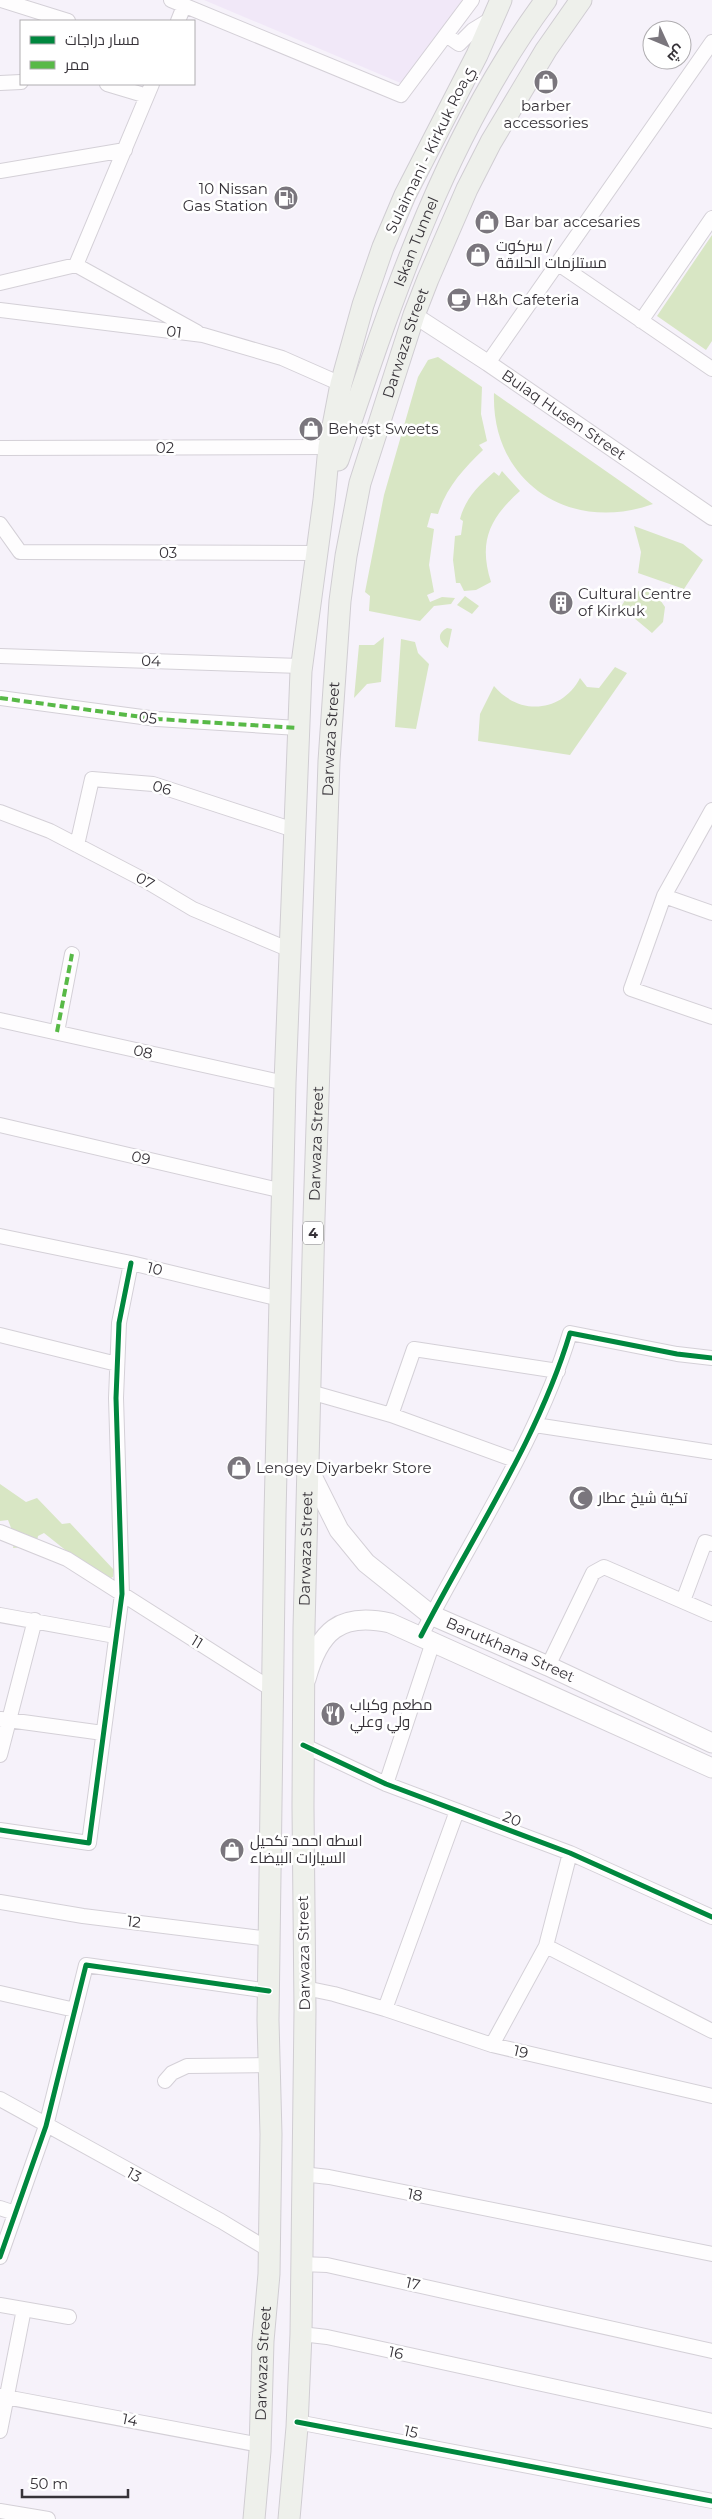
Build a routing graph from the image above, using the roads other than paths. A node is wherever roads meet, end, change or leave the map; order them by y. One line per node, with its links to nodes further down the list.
1 (1, 0): 10 (street)
2 (171, 0): 8 (street)
3 (472, 0): 12 (street)
4 (501, 0): 9 (main road, Sulaimani - Kirkuk Roaي)
5 (509, 0): 9 (main road)
6 (546, 0): 33 (main road, Iskan Tunnel)
7 (579, 0): 25 (main road, Darwaza Street / 4)
8 (184, 6): 11 (street); 12 (street)
9 (491, 19): 12 (street); 30 (main road, Sulaimani - Kirkuk Roaي)
10 (65, 20)
11 (178, 20)
12 (446, 35)
13 (710, 47): 21 (street)
14 (20, 82): 15 (street)
15 (0, 83)
16 (114, 85): 17 (street)
17 (150, 90): 18 (street)
18 (125, 150): 19 (street); 22 (street)
19 (0, 171)
20 (712, 218): 26 (street)
21 (557, 263): 26 (street); 28 (street)
22 (76, 264): 23 (street); 27 (street)
23 (0, 283)
24 (0, 310): 27 (street, 01)
25 (414, 315): 28 (street, Bulaq Husen Street); 56 (main road, Darwaza Street / 4)
26 (641, 321): 29 (street)
27 (202, 335): 30 (street, 01)
28 (488, 363): 34 (street, Bulaq Husen Street)
29 (711, 368)
30 (341, 384): 31 (main road, Sulaimani - Kirkuk Roaي)
31 (329, 447): 32 (street, 02); 33 (main road, Sulaimani - Kirkuk Roaي)
32 (0, 448)
33 (324, 500): 36 (main road, Darwaza Street / 4)
34 (712, 517)
35 (0, 524): 36 (street, 03)
36 (315, 553): 38 (main road, Darwaza Street / 4)
37 (0, 656): 38 (street, 04)
38 (301, 666): 40 (main road, Darwaza Street / 4)
39 (0, 698): 40 (street, 05)
40 (298, 728): 43 (main road, Darwaza Street / 4)
41 (712, 810): 45 (street)
42 (0, 812): 44 (street, 07)
43 (294, 830): 44 (street, 06); 47 (main road, Darwaza Street / 4)
44 (77, 845): 47 (street, 07)
45 (664, 896): 46 (street); 49 (street)
46 (712, 913)
47 (290, 950): 52 (main road, Darwaza Street / 4)
48 (72, 954): 51 (street)
49 (712, 1017)
50 (0, 1020): 51 (street, 08)
51 (57, 1032): 52 (street, 08)
52 (285, 1083): 54 (main road, Darwaza Street / 4)
53 (0, 1125): 54 (street, 09)
54 (283, 1191): 55 (main road, Darwaza Street / 4)
55 (282, 1218): 56 (main road); 59 (main road, Darwaza Street / 4)
56 (314, 1218): 64 (main road, Darwaza Street / 4)
57 (0, 1236): 58 (street, 10)
58 (131, 1263): 59 (street, 10); 62 (street)
59 (280, 1299): 82 (main road, Darwaza Street / 4)
60 (0, 1335): 62 (street)
61 (712, 1358): 63 (street)
62 (117, 1364): 72 (street)
63 (558, 1371): 65 (street); 66 (street)
64 (310, 1392): 65 (street); 69 (main road, Darwaza Street / 4)
65 (391, 1415): 68 (street)
66 (534, 1425): 67 (street); 68 (street)
67 (712, 1452)
68 (515, 1460): 76 (street)
69 (307, 1466): 76 (main road, Barutkhana Street); 81 (main road, Darwaza Street / 4)
70 (0, 1532): 72 (street, 11)
71 (712, 1544): 73 (street)
72 (122, 1594): 78 (street); 82 (street, 11)
73 (683, 1601): 74 (street); 80 (street)
74 (712, 1614)
75 (0, 1615): 77 (street)
76 (432, 1615): 79 (street); 80 (main road, Barutkhana Street)
77 (35, 1620): 78 (street); 83 (street)
78 (115, 1636): 84 (street)
79 (427, 1639): 81 (main road, Barutkhana Street); 88 (main road, Barutkhana Street); 89 (street)
80 (548, 1666): 85 (main road, Barutkhana Street)
81 (304, 1687): 86 (main road, Darwaza Street / 4)
82 (273, 1690): 95 (main road, Darwaza Street / 4)
83 (4, 1719): 84 (street); 87 (street)
84 (103, 1733): 91 (street)
85 (712, 1743)
86 (303, 1745): 89 (street, 20); 97 (main road, Darwaza Street / 4)
87 (0, 1755)
88 (712, 1768)
89 (386, 1784): 90 (street, 20)
90 (457, 1811): 92 (street, 20); 100 (street)
91 (0, 1830)
92 (570, 1853): 94 (street, 20); 96 (street)
93 (0, 1902): 95 (street, 12)
94 (712, 1918)
95 (269, 1939): 98 (main road, Darwaza Street / 4)
96 (546, 1946): 102 (street); 103 (street)
97 (305, 1988): 100 (street, 19); 109 (main road, Darwaza Street / 4)
98 (268, 1991): 101 (street); 104 (main road, Darwaza Street / 4)
99 (0, 1993): 101 (street)
100 (385, 2009): 103 (street, 19)
101 (75, 2010): 108 (street)
102 (712, 2032)
103 (492, 2045): 106 (street, 19)
104 (269, 2065): 105 (street); 112 (main road, Darwaza Street / 4)
105 (165, 2081)
106 (712, 2096)
107 (0, 2099): 108 (street, 13)
108 (46, 2126): 111 (street); 112 (street, 13)
109 (302, 2174): 113 (street, 18); 115 (main road, Darwaza Street / 4)
110 (0, 2208): 111 (street)
111 (15, 2213): 114 (street)
112 (269, 2250): 125 (main road, Darwaza Street / 4)
113 (712, 2254)
114 (0, 2257)
115 (301, 2264): 119 (main road, Darwaza Street / 4); 120 (street, 17)
116 (0, 2305): 117 (street)
117 (24, 2309): 118 (street); 121 (street)
118 (69, 2317)
119 (301, 2334): 122 (street, 16); 123 (main road, Darwaza Street / 4)
120 (712, 2351)
121 (3, 2396): 124 (street); 125 (street, 14)
122 (712, 2421)
123 (297, 2422): 126 (street, 15); 130 (main road, Darwaza Street / 4)
124 (0, 2431)
125 (260, 2445): 129 (main road, Darwaza Street / 4)
126 (712, 2501)
127 (0, 2511): 128 (street)
128 (48, 2519)
129 (254, 2519)
130 (289, 2519)

